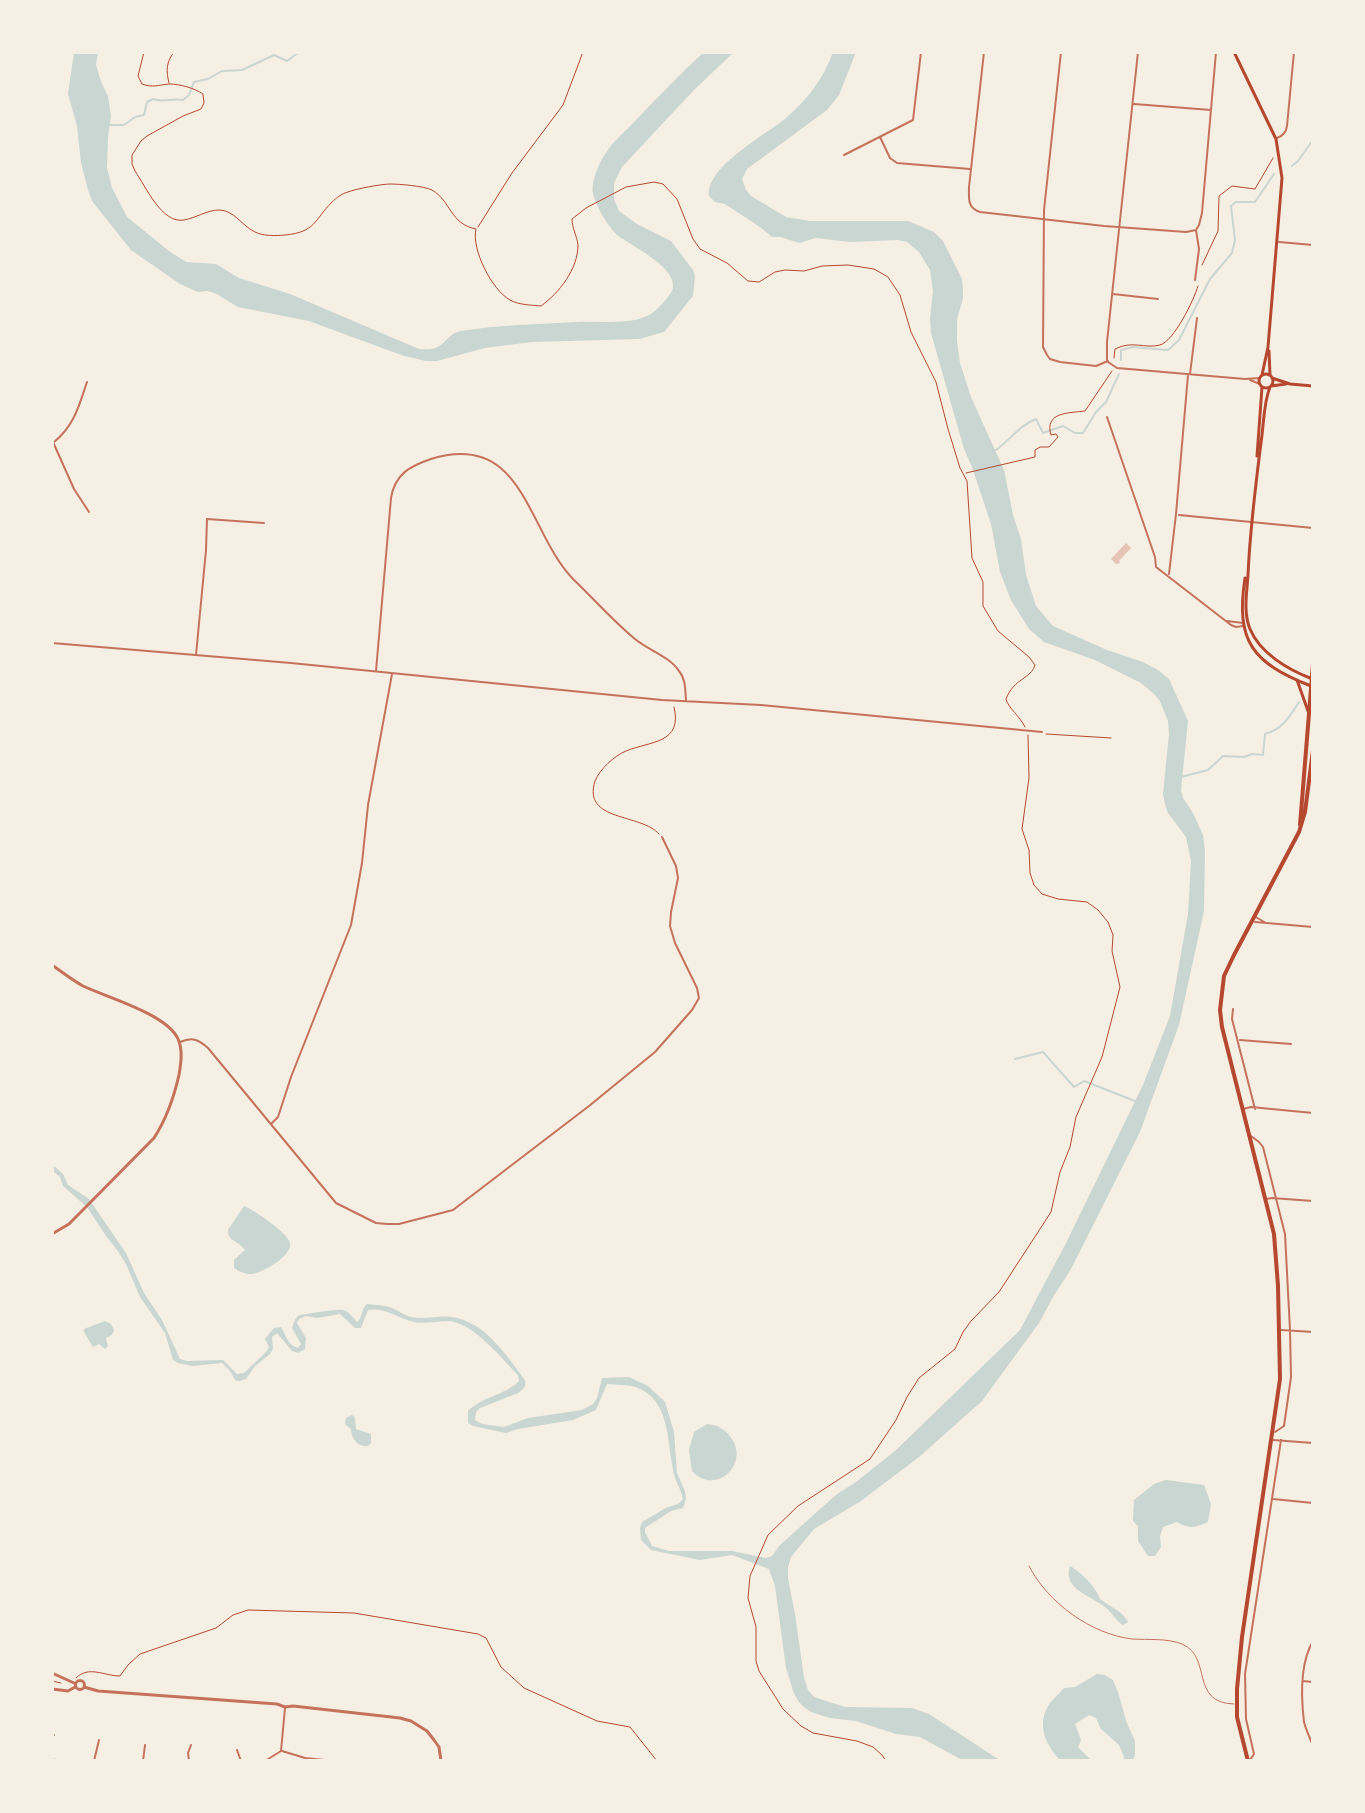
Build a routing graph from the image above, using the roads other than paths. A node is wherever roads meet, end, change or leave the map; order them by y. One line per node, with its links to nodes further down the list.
1 (921, 52): 10 (street)
2 (984, 52): 13 (street)
3 (1061, 52): 14 (street)
4 (1138, 52): 8 (street)
5 (1216, 52): 9 (street)
6 (1234, 52): 11 (main road)
7 (1294, 52): 11 (street)
8 (1132, 104): 9 (street); 15 (street)
9 (1211, 110): 16 (street)
10 (880, 137): 12 (street); 13 (street)
11 (1276, 139): 17 (main road)
12 (844, 155)
13 (971, 169): 14 (street)
14 (1044, 219): 15 (street); 24 (street)
15 (1119, 227): 16 (street); 20 (street)
16 (1196, 230): 19 (street)
17 (1278, 242): 18 (street); 23 (main road)
18 (1313, 245)
19 (1195, 280)
20 (1113, 294): 21 (street); 24 (street)
21 (1158, 299)
22 (1197, 318): 25 (street)
23 (1268, 347): 26 (main road); 27 (main road)
24 (1108, 361): 25 (street)
25 (1189, 375): 28 (street); 38 (street)
26 (1261, 376): 27 (main road); 28 (street); 31 (main road)
27 (1271, 377): 30 (main road); 32 (main road)
28 (1245, 379): 31 (street)
29 (87, 382): 35 (street)
30 (1290, 384): 32 (main road); 33 (main road)
31 (1261, 385): 32 (main road); 36 (main road)
32 (1270, 386): 36 (main road)
33 (1313, 386)
34 (1107, 417): 42 (street)
35 (53, 443): 37 (street)
36 (1257, 472): 39 (main road)
37 (89, 512)
38 (1176, 514): 39 (street); 42 (street)
39 (1252, 522): 41 (street); 43 (main road)
40 (264, 523): 45 (street)
41 (1313, 528)
42 (1168, 575): 43 (street)
43 (1244, 624): 49 (main road); 50 (main road)
44 (52, 643): 45 (street)
45 (196, 655): 47 (street)
46 (1313, 664): 49 (main road)
47 (376, 671): 48 (street); 52 (street)
48 (393, 673): 52 (street); 69 (street)
49 (1312, 678): 51 (main road)
50 (1297, 680): 51 (main road); 53 (main road)
51 (1312, 686): 53 (main road)
52 (686, 701): 54 (street)
53 (1309, 715): 57 (main road)
54 (1042, 732)
55 (1313, 750): 56 (main road)
56 (1311, 789): 57 (main road)
57 (1299, 832): 59 (main road)
58 (662, 837): 69 (street)
59 (1253, 918): 60 (street); 67 (main road)
60 (1313, 927)
61 (52, 965): 64 (street)
62 (1233, 1009): 63 (street)
63 (1238, 1039): 65 (street); 66 (street)
64 (180, 1042): 69 (street); 74 (street)
65 (1291, 1044)
66 (1255, 1109): 67 (street); 68 (street)
67 (1243, 1111): 70 (main road)
68 (1313, 1113)
69 (270, 1125)
70 (1250, 1136): 71 (street); 72 (main road)
71 (1276, 1198): 72 (street); 73 (street); 76 (street)
72 (1266, 1199): 75 (main road)
73 (1313, 1201)
74 (52, 1234)
75 (1279, 1330): 76 (street); 78 (main road)
76 (1290, 1330): 77 (street); 78 (street)
77 (1313, 1332)
78 (1273, 1433): 79 (main road)
79 (1271, 1439): 80 (street); 92 (main road)
80 (1281, 1440): 81 (street); 82 (street)
81 (1313, 1443)
82 (1272, 1499): 83 (street); 107 (street)
83 (1313, 1503)
84 (1029, 1566): 92 (lane)
85 (1313, 1641): 87 (street)
86 (52, 1673): 89 (street)
87 (1303, 1681): 88 (street); 97 (street)
88 (1313, 1682)
89 (74, 1684): 90 (street); 90 (street); 91 (street)
90 (84, 1687): 93 (street)
91 (52, 1689)
92 (1236, 1704): 107 (main road)
93 (285, 1707): 99 (street); 100 (street)
94 (99, 1740): 102 (street)
95 (145, 1745): 103 (street)
96 (191, 1745): 104 (street)
97 (1313, 1746)
98 (237, 1750): 105 (street)
99 (281, 1751): 101 (street); 106 (street)
100 (440, 1759)
101 (325, 1760)
102 (94, 1761)
103 (143, 1761)
104 (189, 1761)
105 (241, 1761)
106 (265, 1761)
107 (1249, 1761)

